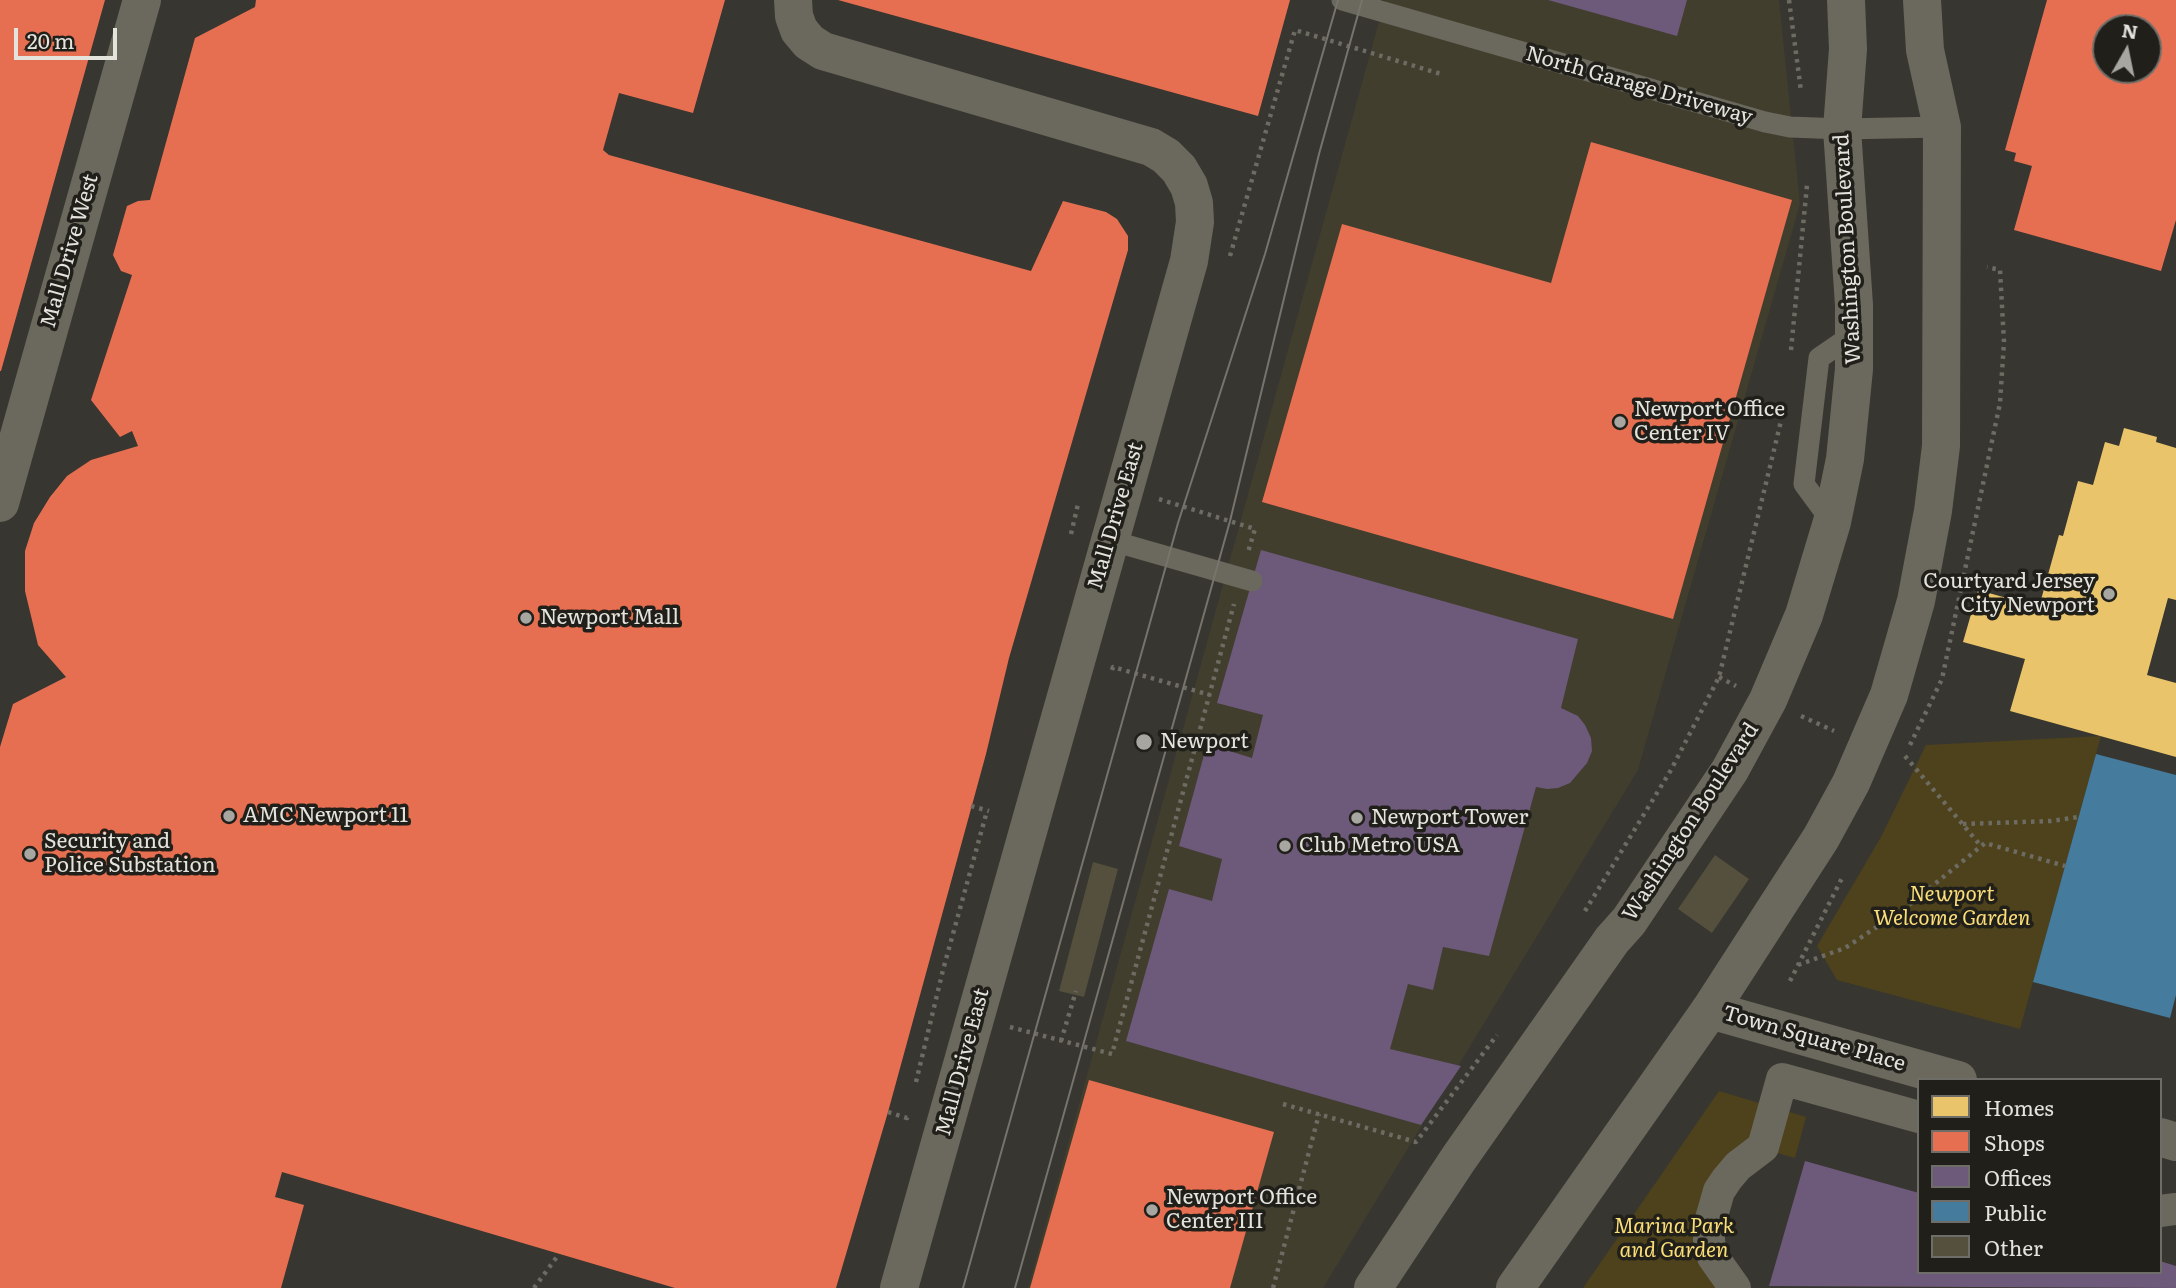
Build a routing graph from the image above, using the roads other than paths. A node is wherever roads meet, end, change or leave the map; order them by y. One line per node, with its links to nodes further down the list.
1 (142, 0): 8 (street, Mall Drive West)
2 (793, 0): 9 (street, Mall Drive East)
3 (1342, 0): 7 (lane, North Garage Driveway)
4 (1846, 0): 7 (street, Washington Boulevard)
5 (1922, 0): 6 (street)
6 (1942, 127): 7 (lane, North Garage Driveway); 11 (street)
7 (1842, 129): 15 (street, Washington Boulevard)
8 (0, 503)
9 (1110, 540): 10 (lane); 14 (street, Mall Drive East)
10 (1247, 580)
11 (1710, 1010): 12 (street, Town Square Place); 16 (street)
12 (1951, 1078)
13 (1917, 1116): 17 (street)
14 (899, 1288)
15 (1373, 1288)
16 (1515, 1288)
17 (1735, 1288)

